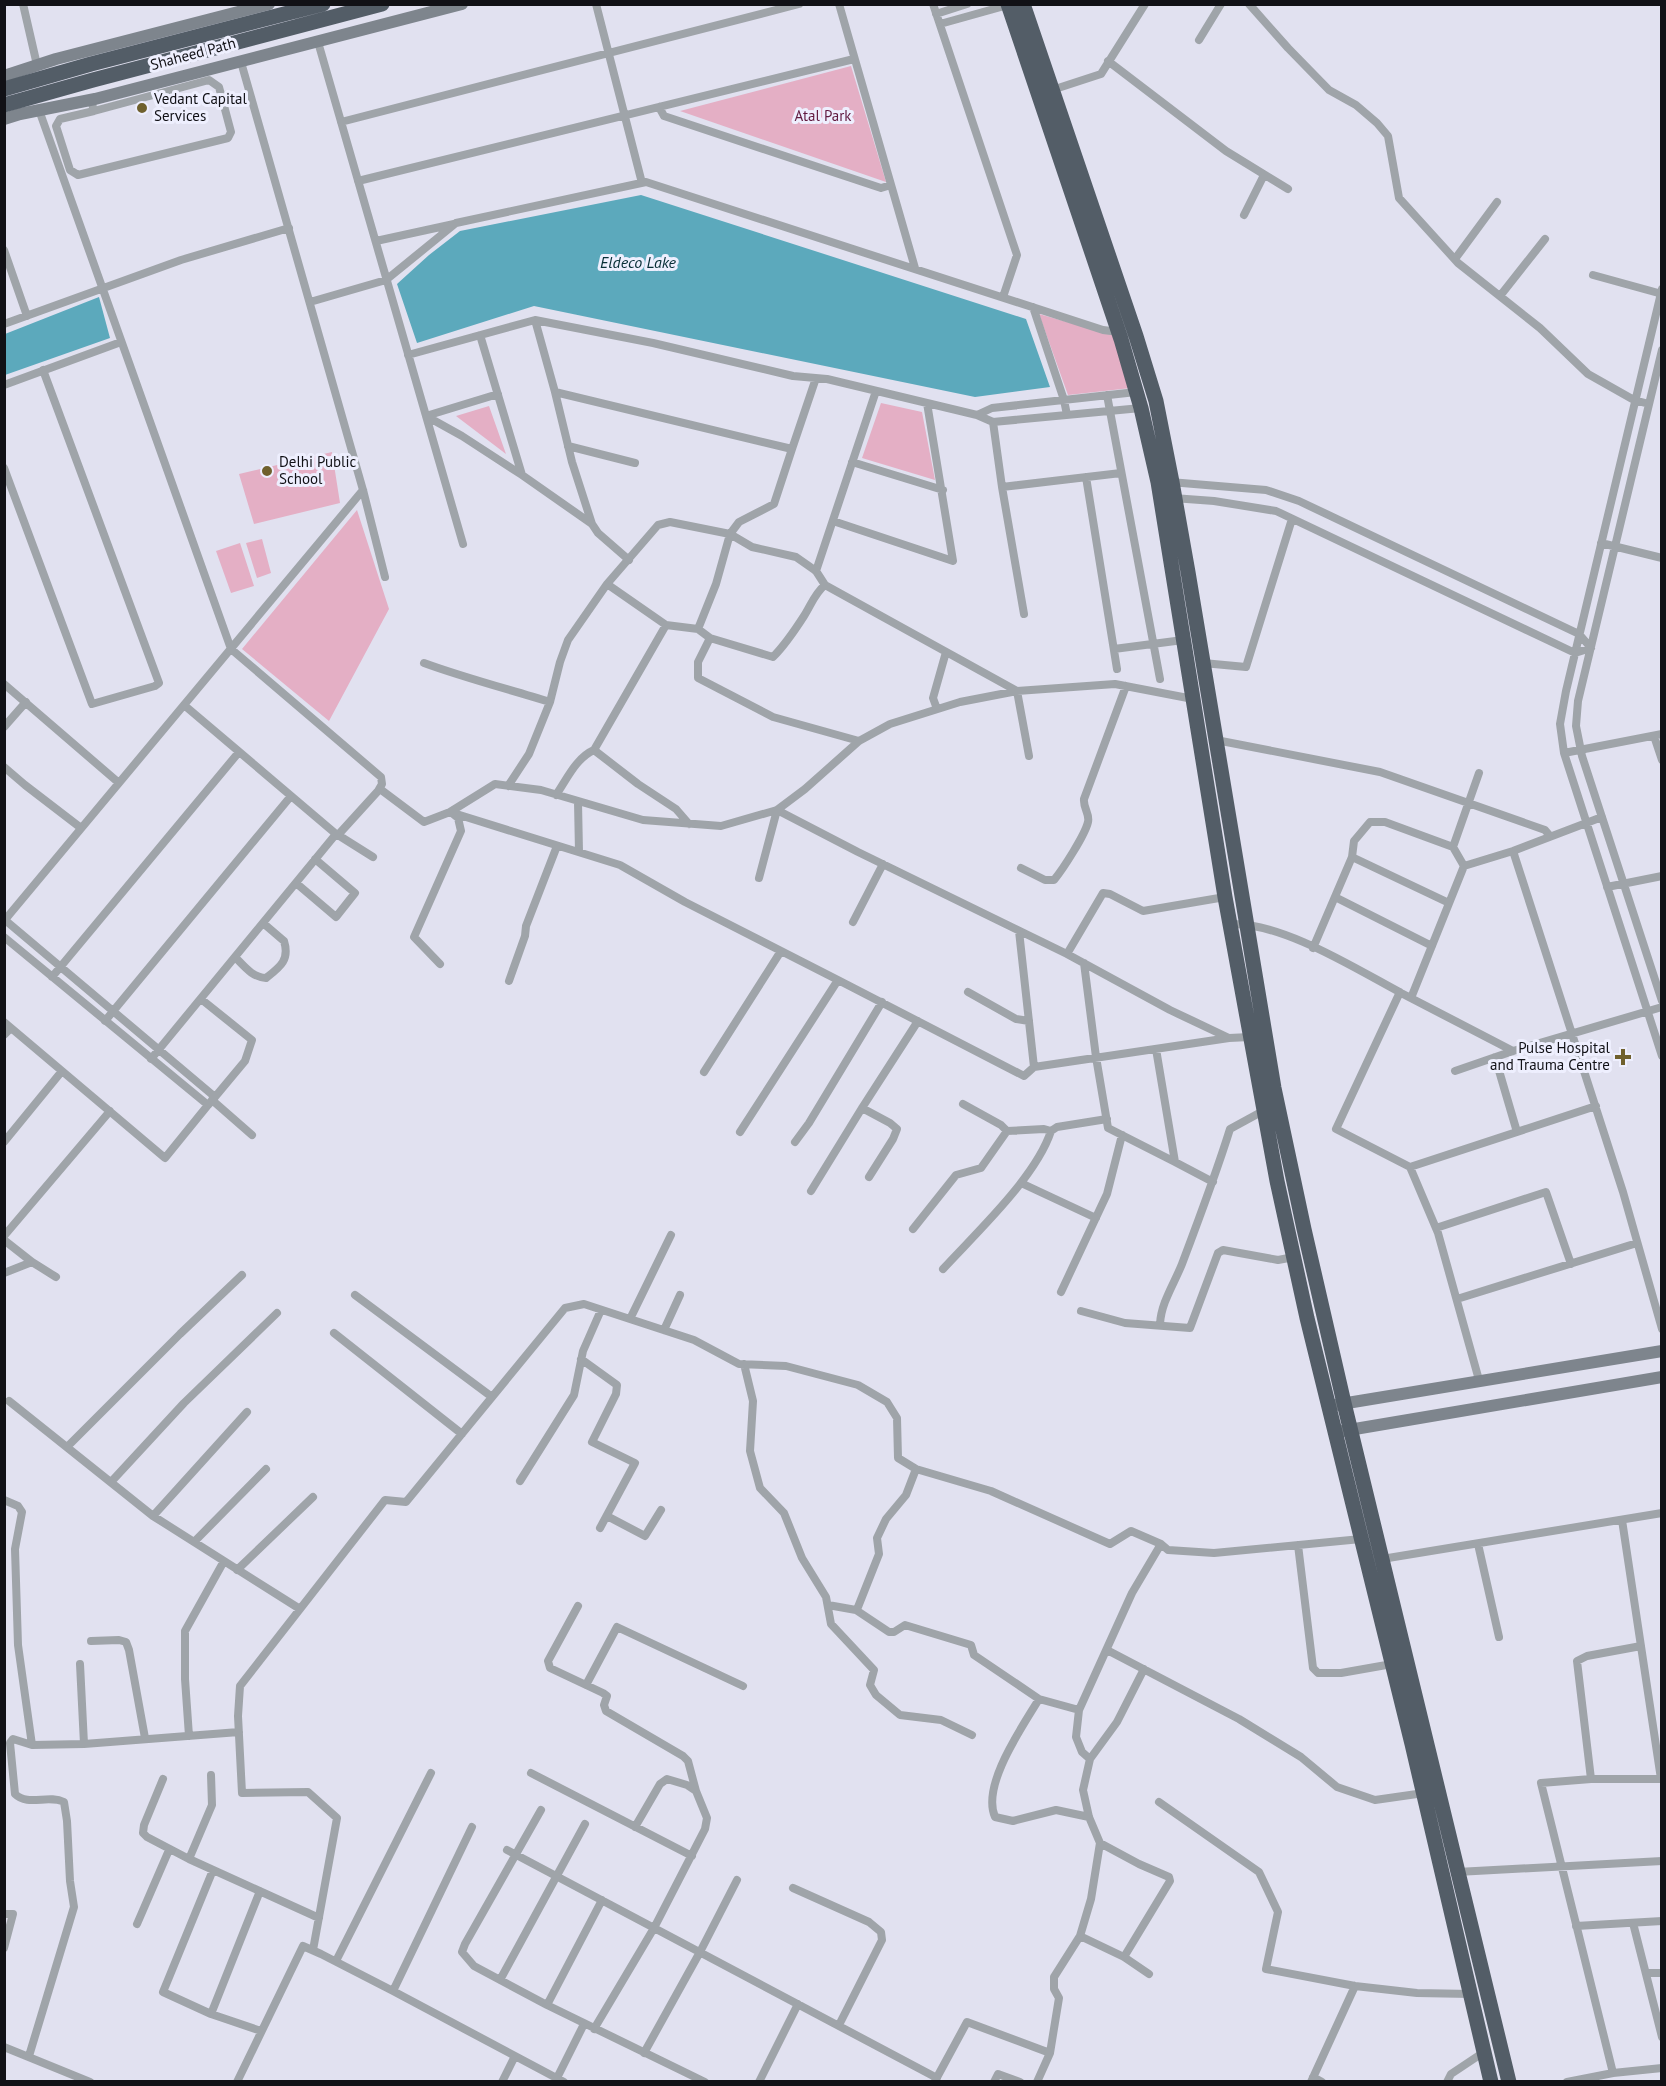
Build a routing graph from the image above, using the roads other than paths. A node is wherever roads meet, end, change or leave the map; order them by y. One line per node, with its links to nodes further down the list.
1 (23, 4): 24 (street)
2 (269, 4): 24 (street)
3 (323, 4): 27 (highway, Shaheed Path)
4 (382, 4): 29 (highway, Shaheed Path)
5 (462, 4): 19 (street)
6 (596, 4): 20 (street)
7 (799, 4): 20 (street)
8 (839, 4): 21 (street)
9 (933, 4): 16 (street)
10 (967, 4): 16 (street)
11 (1023, 4): 28 (highway)
12 (1145, 4): 22 (street)
13 (1221, 4): 18 (street)
14 (1249, 4): 48 (street)
15 (1008, 5): 17 (street); 61 (highway)
16 (936, 14): 17 (street)
17 (940, 24): 55 (street)
18 (1199, 40)
19 (318, 42): 23 (street); 35 (street)
20 (609, 53): 33 (street); 35 (street)
21 (854, 59): 31 (street); 39 (street)
22 (1108, 61): 28 (street); 36 (street)
23 (241, 62): 26 (street); 44 (street)
24 (37, 65): 25 (street)
25 (4, 76)
26 (162, 88): 30 (street); 30 (street)
27 (4, 89)
28 (1052, 90): 92 (highway)
29 (4, 105)
30 (93, 105): 32 (street)
31 (659, 107): 33 (street); 39 (street)
32 (39, 110): 34 (street); 52 (street)
33 (625, 116): 37 (street); 38 (street)
34 (4, 119)
35 (341, 122): 37 (street)
36 (1264, 175): 40 (street); 42 (street)
37 (358, 181): 46 (street)
38 (642, 183): 43 (street); 49 (street)
39 (891, 185): 49 (street)
40 (1288, 189)
41 (1497, 202): 48 (street)
42 (1244, 215)
43 (456, 223): 46 (street); 51 (street)
44 (289, 228): 52 (street); 56 (street)
45 (1545, 239): 54 (street)
46 (376, 241): 51 (street)
47 (4, 250): 58 (street)
48 (1455, 259): 54 (street)
49 (915, 268): 55 (street)
50 (1593, 275): 53 (street)
51 (386, 280): 56 (street); 65 (street)
52 (102, 288): 58 (street); 63 (street)
53 (1661, 292): 75 (street)
54 (1500, 296): 75 (street)
55 (1003, 297): 57 (street)
56 (310, 302): 94 (street)
57 (1033, 307): 61 (street); 74 (street)
58 (27, 315): 60 (street)
59 (535, 320): 62 (street); 67 (street); 70 (street)
60 (4, 324)
61 (1119, 332): 71 (highway)
62 (480, 335): 65 (street); 72 (street)
63 (121, 342): 66 (street); 118 (street)
64 (1662, 350): 77 (street)
65 (408, 355): 82 (street)
66 (43, 370): 68 (street); 88 (street)
67 (816, 378): 69 (street); 85 (street)
68 (4, 385)
69 (876, 391): 76 (street); 86 (street)
70 (555, 392): 84 (street); 85 (street)
71 (1136, 392): 73 (street); 78 (highway)
72 (498, 394): 82 (street); 90 (street)
73 (1107, 395): 74 (street); 79 (street)
74 (1064, 400): 80 (street); 81 (street)
75 (1634, 400): 77 (street); 101 (street)
76 (927, 403): 80 (street); 95 (street)
77 (1649, 404): 103 (street)
78 (1141, 408): 79 (street); 92 (highway)
79 (1110, 411): 81 (street); 89 (street)
80 (978, 415): 83 (street)
81 (1067, 415): 83 (street)
82 (426, 416): 90 (street); 102 (street)
83 (993, 422): 93 (street)
84 (568, 446): 87 (street); 99 (street)
85 (792, 448): 100 (street)
86 (852, 462): 95 (street); 98 (street)
87 (634, 463)
88 (4, 468)
89 (1121, 473): 91 (street); 116 (street)
90 (522, 475): 99 (street)
91 (1086, 477): 93 (street); 119 (street)
92 (1165, 481): 96 (highway); 113 (street)
93 (1002, 488): 110 (street)
94 (363, 490): 107 (street); 118 (street)
95 (943, 490): 98 (street)
96 (1168, 498): 97 (street); 115 (highway); 123 (highway)
97 (1292, 519): 121 (street); 123 (street)
98 (833, 521): 106 (street)
99 (592, 524): 105 (street)
100 (730, 534): 105 (street); 106 (street); 112 (street)
101 (1601, 543): 103 (street); 113 (street)
102 (463, 544)
103 (1615, 546): 104 (street); 117 (street)
104 (1662, 558)
105 (628, 560): 108 (street)
106 (816, 571): 109 (street)
107 (385, 577)
108 (607, 584): 111 (street); 131 (street)
109 (825, 585): 114 (street); 120 (street)
110 (1024, 614)
111 (666, 625): 112 (street); 138 (street)
112 (698, 630): 114 (street)
113 (1579, 634): 117 (street); 121 (street)
114 (711, 638): 137 (street)
115 (1183, 640): 116 (street); 129 (highway)
116 (1154, 644): 119 (street); 125 (street)
117 (1591, 648): 121 (street); 139 (street)
118 (231, 649): 132 (street); 148 (street)
119 (1114, 649): 124 (street)
120 (946, 652): 128 (street); 133 (street)
121 (1575, 653): 141 (street)
122 (424, 663): 131 (street)
123 (1203, 663): 136 (highway)
124 (1117, 669)
125 (1160, 679)
126 (4, 684): 130 (street)
127 (1126, 686): 128 (street); 129 (street); 170 (street)
128 (1017, 691): 133 (street); 142 (street)
129 (1193, 699): 176 (highway)
130 (26, 702): 134 (street); 146 (street)
131 (550, 702): 147 (street)
132 (184, 705): 140 (street); 146 (street)
133 (937, 709): 137 (street)
134 (4, 727)
135 (1658, 735): 139 (street); 143 (street)
136 (1216, 740): 152 (street); 183 (highway)
137 (859, 741): 153 (street)
138 (594, 750): 149 (street); 157 (street)
139 (1581, 750): 141 (street); 155 (street)
140 (239, 752): 150 (street); 193 (street)
141 (1564, 753): 156 (street)
142 (1029, 756)
143 (1662, 760)
144 (4, 767): 158 (street)
145 (1479, 773): 152 (street)
146 (119, 783): 158 (street)
147 (508, 786): 149 (street); 154 (street)
148 (380, 789): 154 (street); 159 (street)
149 (556, 795): 151 (street)
150 (291, 796): 159 (street); 204 (street)
151 (578, 802): 157 (street); 164 (street)
152 (1469, 802): 160 (street); 162 (street)
153 (777, 810): 157 (street); 168 (street); 172 (street)
154 (450, 812): 161 (street); 192 (street)
155 (1602, 817): 156 (street); 174 (street)
156 (1587, 823): 160 (street); 175 (street)
157 (689, 824)
158 (81, 828): 179 (street)
159 (337, 834): 165 (street); 167 (street)
160 (1550, 836): 163 (street)
161 (557, 846): 164 (street); 196 (street)
162 (1453, 848): 166 (street); 169 (street)
163 (1513, 851): 169 (street); 210 (street)
164 (579, 852): 188 (street)
165 (373, 857)
166 (1352, 857): 177 (street); 178 (street)
167 (315, 860): 173 (street); 173 (street)
168 (883, 864): 180 (street); 184 (street)
169 (1464, 866): 178 (street)
170 (1021, 868)
171 (1662, 876): 174 (street)
172 (759, 878)
173 (296, 883): 181 (street)
174 (1623, 884): 175 (street); 201 (street)
175 (1607, 887): 205 (street)
176 (1225, 897): 182 (highway); 189 (street)
177 (1335, 897): 186 (street); 187 (street)
178 (1449, 903): 186 (street)
179 (5, 920): 193 (street)
180 (853, 922)
181 (263, 923): 190 (street); 190 (street)
182 (1230, 924): 183 (street); 212 (highway)
183 (1246, 924): 187 (street); 278 (highway)
184 (1019, 931): 189 (street); 208 (street)
185 (4, 937): 194 (street)
186 (1432, 946): 199 (street)
187 (1313, 948): 198 (street)
188 (781, 951): 195 (street); 224 (street)
189 (1067, 954): 191 (street)
190 (235, 957): 200 (street)
191 (1084, 963): 213 (street); 219 (street)
192 (440, 964)
193 (61, 967): 194 (street); 204 (street)
194 (52, 977): 206 (street)
195 (838, 980): 202 (street); 235 (street)
196 (509, 981)
197 (968, 992): 208 (street)
198 (1400, 992): 199 (street); 241 (street)
199 (1411, 998): 216 (street)
200 (201, 999): 215 (street); 225 (street)
201 (1662, 1001)
202 (882, 1002): 207 (street); 239 (street)
203 (1662, 1007): 205 (street)
204 (114, 1012): 206 (street); 215 (street)
205 (1646, 1012): 210 (street); 217 (street)
206 (105, 1021): 220 (street)
207 (918, 1021): 221 (street); 228 (street)
208 (1029, 1022): 221 (street)
209 (8, 1025): 211 (street); 222 (street)
210 (1572, 1034): 216 (street); 227 (street)
211 (4, 1035)
212 (1250, 1037): 213 (street); 230 (highway)
213 (1229, 1038): 214 (street)
214 (1156, 1049): 219 (street); 240 (street)
215 (159, 1051): 220 (street); 225 (street)
216 (1513, 1051): 218 (street)
217 (1662, 1056)
218 (1495, 1057): 223 (street); 234 (street)
219 (1096, 1058): 221 (street); 231 (street)
220 (151, 1059): 225 (street)
221 (1034, 1067)
222 (62, 1071): 229 (street); 238 (street)
223 (1455, 1071)
224 (704, 1072)
225 (212, 1101): 229 (street); 237 (street)
226 (963, 1104): 232 (street)
227 (1596, 1106): 234 (street); 251 (street)
228 (862, 1108): 242 (street); 245 (street)
229 (110, 1111): 250 (street)
230 (1263, 1111): 243 (street); 252 (highway)
231 (1107, 1119): 233 (street); 236 (street)
232 (1007, 1131): 233 (street); 248 (street)
233 (1051, 1131): 244 (street)
234 (1517, 1131): 241 (street)
235 (740, 1132)
236 (1122, 1134): 240 (street); 246 (street)
237 (252, 1135)
238 (4, 1142)
239 (795, 1142)
240 (1175, 1162): 243 (street)
241 (1410, 1167): 247 (street)
242 (869, 1177)
243 (1213, 1182): 267 (street)
244 (1021, 1183): 246 (street); 255 (street)
245 (811, 1191)
246 (1096, 1218): 259 (street)
247 (1436, 1228): 254 (street); 262 (street)
248 (913, 1229)
249 (671, 1235): 266 (street)
250 (4, 1238): 253 (street)
251 (1637, 1243): 254 (street); 268 (street)
252 (1294, 1257): 267 (street); 279 (highway)
253 (32, 1262): 256 (street); 258 (street)
254 (1571, 1264): 262 (street)
255 (943, 1269)
256 (4, 1273)
257 (242, 1275): 284 (street)
258 (56, 1276)
259 (1061, 1292)
260 (356, 1295): 276 (street)
261 (680, 1295): 269 (street)
262 (1457, 1299): 275 (street)
263 (601, 1310): 266 (street); 272 (street); 276 (street)
264 (1081, 1311): 267 (street)
265 (277, 1313): 288 (street)
266 (630, 1319): 269 (street)
267 (1160, 1324)
268 (1662, 1329)
269 (664, 1330): 273 (street)
270 (334, 1333): 283 (street)
271 (1662, 1351): 275 (street)
272 (581, 1359): 287 (street); 294 (street)
273 (744, 1364): 286 (street); 305 (street)
274 (1662, 1377): 281 (street)
275 (1479, 1380): 278 (street)
276 (492, 1397): 283 (street)
277 (9, 1401): 284 (street)
278 (1344, 1403): 279 (street); 281 (highway)
279 (1328, 1406): 282 (highway)
280 (247, 1412): 293 (street)
281 (1350, 1429): 282 (street); 302 (highway)
282 (1335, 1433): 297 (highway)
283 (462, 1434): 308 (street)
284 (67, 1447): 288 (street)
285 (266, 1469): 298 (street)
286 (915, 1469): 299 (street); 307 (street)
287 (520, 1481)
288 (111, 1482): 293 (street)
289 (313, 1497): 304 (street)
290 (4, 1500): 324 (street)
291 (661, 1509): 294 (street)
292 (1662, 1513): 295 (street)
293 (153, 1516): 298 (street)
294 (607, 1516): 296 (street)
295 (1622, 1520): 300 (street); 311 (street)
296 (600, 1528)
297 (1361, 1539): 301 (street); 314 (highway)
298 (194, 1542): 303 (street)
299 (1161, 1544): 301 (street); 312 (street)
300 (1478, 1544): 302 (street); 309 (street)
301 (1298, 1545): 314 (street)
302 (1382, 1559): 350 (highway)
303 (224, 1561): 304 (street); 322 (street)
304 (237, 1570): 308 (street)
305 (828, 1605): 318 (street); 321 (street)
306 (578, 1606): 316 (street)
307 (858, 1607)
308 (300, 1610): 320 (street)
309 (1499, 1637)
310 (92, 1641): 323 (street)
311 (1641, 1646): 331 (street); 332 (street)
312 (1107, 1650): 315 (street); 319 (street)
313 (80, 1664): 325 (street)
314 (1392, 1664): 334 (highway)
315 (1144, 1669): 326 (street); 334 (street)
316 (586, 1685): 317 (street); 333 (street)
317 (743, 1686)
318 (1039, 1700): 319 (street); 337 (street)
319 (1079, 1710): 326 (street)
320 (239, 1732): 322 (street); 357 (street)
321 (972, 1735)
322 (189, 1736): 323 (street)
323 (145, 1738): 325 (street)
324 (32, 1744): 325 (street); 388 (street)
325 (84, 1744)
326 (1090, 1759): 337 (street)
327 (431, 1773): 368 (street)
328 (531, 1773): 340 (street)
329 (211, 1775): 346 (street)
330 (163, 1779): 342 (street)
331 (1591, 1779): 332 (street); 348 (street)
332 (1661, 1779)
333 (696, 1791): 340 (street); 345 (street)
334 (1424, 1793): 375 (highway)
335 (1159, 1802): 373 (street)
336 (541, 1810): 344 (street)
337 (1089, 1816): 341 (street)
338 (585, 1824): 351 (street)
339 (471, 1827): 374 (street)
340 (635, 1827): 345 (street)
341 (1100, 1843): 363 (street); 367 (street)
342 (169, 1850): 346 (street); 360 (street)
343 (507, 1850): 344 (street)
344 (516, 1855): 351 (street); 372 (street)
345 (692, 1856): 362 (street)
346 (189, 1859): 349 (street)
347 (1662, 1861): 348 (street)
348 (1562, 1866): 350 (street); 361 (street)
349 (213, 1870): 354 (street); 378 (street)
350 (1457, 1872): 406 (highway)
351 (556, 1876): 355 (street); 372 (street)
352 (737, 1880): 366 (street)
353 (793, 1888): 380 (street)
354 (260, 1891): 357 (street); 378 (street)
355 (602, 1900): 362 (street); 377 (street)
356 (4, 1914): 364 (street)
357 (319, 1918): 365 (street)
358 (1662, 1921): 359 (street)
359 (1634, 1923): 361 (street); 369 (street)
360 (137, 1924)
361 (1576, 1926): 391 (street)
362 (654, 1928): 366 (street); 381 (street)
363 (1080, 1936): 367 (street); 387 (street)
364 (4, 1948)
365 (313, 1950): 368 (street); 382 (street)
366 (700, 1952): 376 (street); 386 (street)
367 (1124, 1957): 371 (street)
368 (336, 1961): 374 (street)
369 (1646, 1973): 370 (street); 383 (street)
370 (1662, 1973)
371 (1149, 1974)
372 (500, 1980): 377 (street)
373 (1355, 1986): 375 (street); 392 (street)
374 (393, 1991): 389 (street)
375 (1471, 1994): 385 (highway)
376 (798, 2004): 380 (street); 399 (street)
377 (547, 2005): 379 (street)
378 (211, 2014): 382 (street)
379 (584, 2024): 381 (street); 393 (street)
380 (838, 2025): 394 (street)
381 (594, 2029): 386 (street)
382 (261, 2031): 396 (street)
383 (1662, 2037)
384 (4, 2047): 388 (street)
385 (1484, 2052): 404 (street); 405 (highway)
386 (644, 2053): 398 (street)
387 (1050, 2053): 394 (street); 402 (street)
388 (29, 2056): 395 (street)
389 (514, 2056): 393 (street); 397 (street)
390 (1662, 2068): 391 (street)
391 (1613, 2073): 407 (street)
392 (1312, 2079): 403 (street)
393 (560, 2080)
394 (936, 2080)
395 (90, 2082)
396 (237, 2082)
397 (502, 2082)
398 (705, 2082)
399 (759, 2082)
400 (994, 2082): 401 (street)
401 (1020, 2082)
402 (1036, 2082)
403 (1322, 2082)
404 (1447, 2082)
405 (1491, 2082)
406 (1509, 2082)
407 (1567, 2082)

